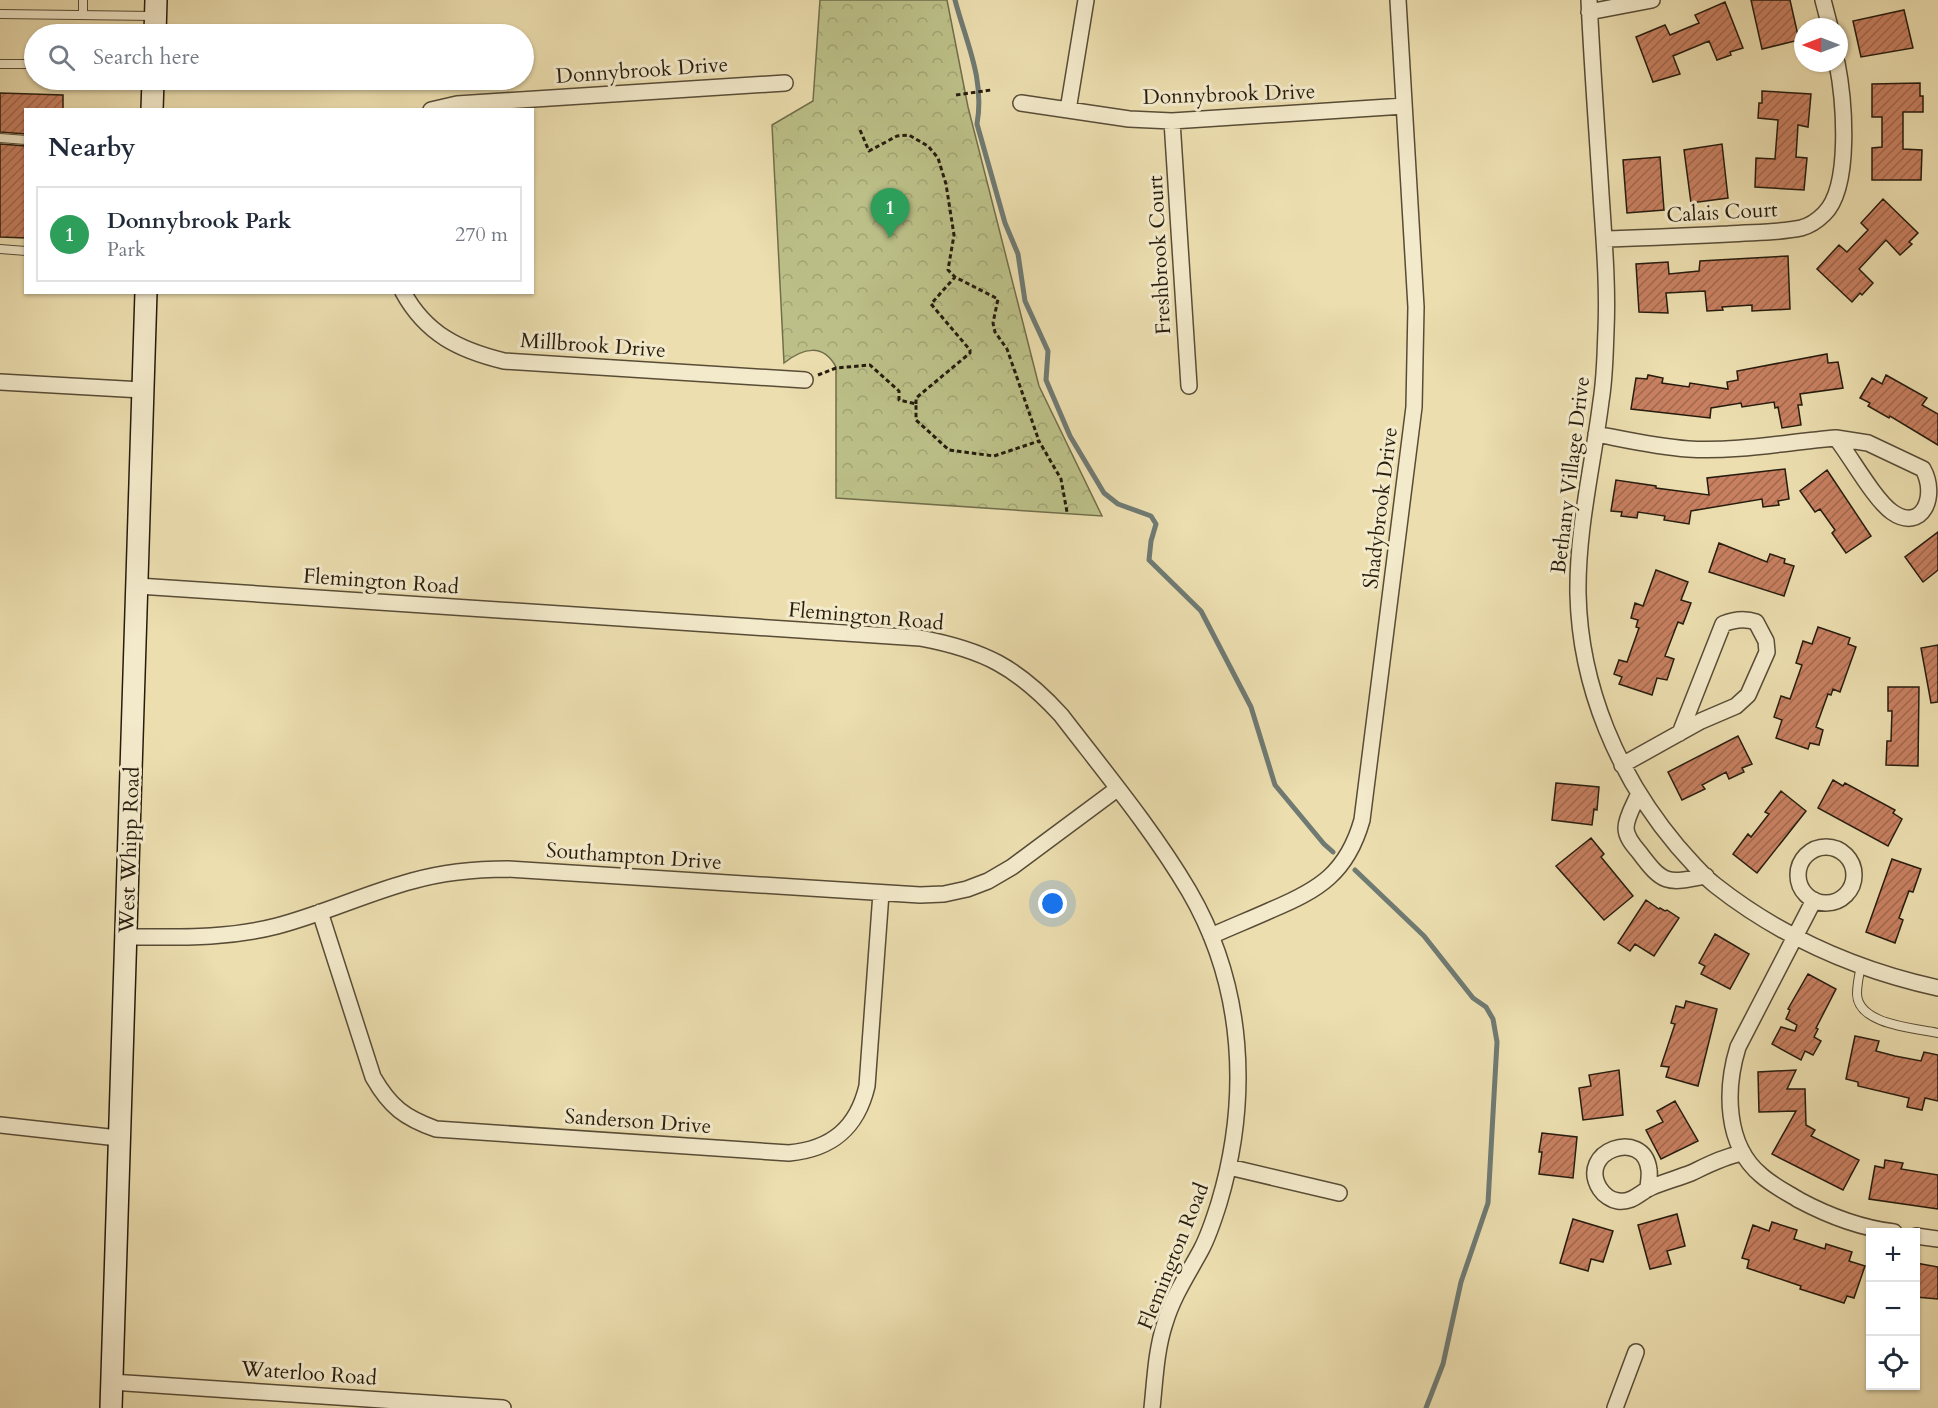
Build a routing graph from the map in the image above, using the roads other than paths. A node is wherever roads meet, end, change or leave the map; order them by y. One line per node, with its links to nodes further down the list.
1 (83, 0): 8 (lane)
2 (1086, 0): 20 (street)
3 (1398, 0): 17 (street, Shadybrook Drive)
4 (1652, 0): 6 (street)
5 (1823, 0): 10 (street)
6 (1589, 6): 24 (street, Bethany Village Drive)
7 (0, 14): 8 (lane)
8 (83, 15): 9 (lane)
9 (155, 17)
10 (1828, 18)
11 (0, 64): 12 (lane)
12 (24, 64)
13 (1838, 72): 24 (street, Calais Court)
14 (785, 83): 19 (street, Donnybrook Drive)
15 (153, 90): 18 (street)
16 (1021, 103): 20 (street, Donnybrook Drive)
17 (1404, 106): 21 (street, Donnybrook Drive); 44 (street, Shadybrook Drive)
18 (152, 108)
19 (440, 108)
20 (1068, 110): 21 (street, Donnybrook Drive)
21 (1172, 121): 31 (street, Freshbrook Court)
22 (0, 138): 23 (lane)
23 (24, 140)
24 (1604, 239): 33 (street, Bethany Village Drive)
25 (0, 249): 26 (lane)
26 (24, 251)
27 (146, 294): 32 (street, West Whipp Road)
28 (404, 294): 29 (street, Millbrook Drive)
29 (805, 380)
30 (0, 382): 32 (street)
31 (1189, 386)
32 (142, 390): 35 (street, West Whipp Road)
33 (1596, 434): 34 (street); 37 (street, Bethany Village Drive)
34 (1836, 438): 34 (street)
35 (138, 586): 38 (street, Flemington Road); 45 (street, West Whipp Road)
36 (1680, 733): 36 (street); 37 (street)
37 (1622, 765): 39 (street, Bethany Village Drive)
38 (1117, 789): 41 (street, Southampton Drive); 44 (street, Flemington Road)
39 (1639, 793): 40 (street, Bethany Village Drive); 40 (street)
40 (1706, 876): 46 (street, Bethany Village Drive)
41 (881, 893): 43 (street, Southampton Drive); 43 (street, Sanderson Drive)
42 (1814, 900): 46 (street)
43 (320, 912): 45 (street, Southampton Drive)
44 (1211, 936): 53 (street, Flemington Road)
45 (126, 937): 51 (street, West Whipp Road)
46 (1796, 938): 47 (street, Bethany Village Drive); 52 (street)
47 (1861, 966): 48 (street, Bethany Village Drive); 49 (lane)
48 (1938, 988)
49 (1938, 1033)
50 (0, 1125): 51 (street)
51 (118, 1138): 60 (street, West Whipp Road)
52 (1742, 1153): 54 (street); 56 (street)
53 (1229, 1167): 55 (street); 63 (street, Flemington Road)
54 (1648, 1189)
55 (1339, 1193)
56 (1872, 1228)
57 (1920, 1237): 58 (street)
58 (1938, 1239)
59 (1636, 1352): 64 (street)
60 (111, 1382): 61 (street, West Whipp Road); 62 (street, Waterloo Road)
61 (111, 1408)
62 (503, 1408)
63 (1152, 1408)
64 (1615, 1408)

